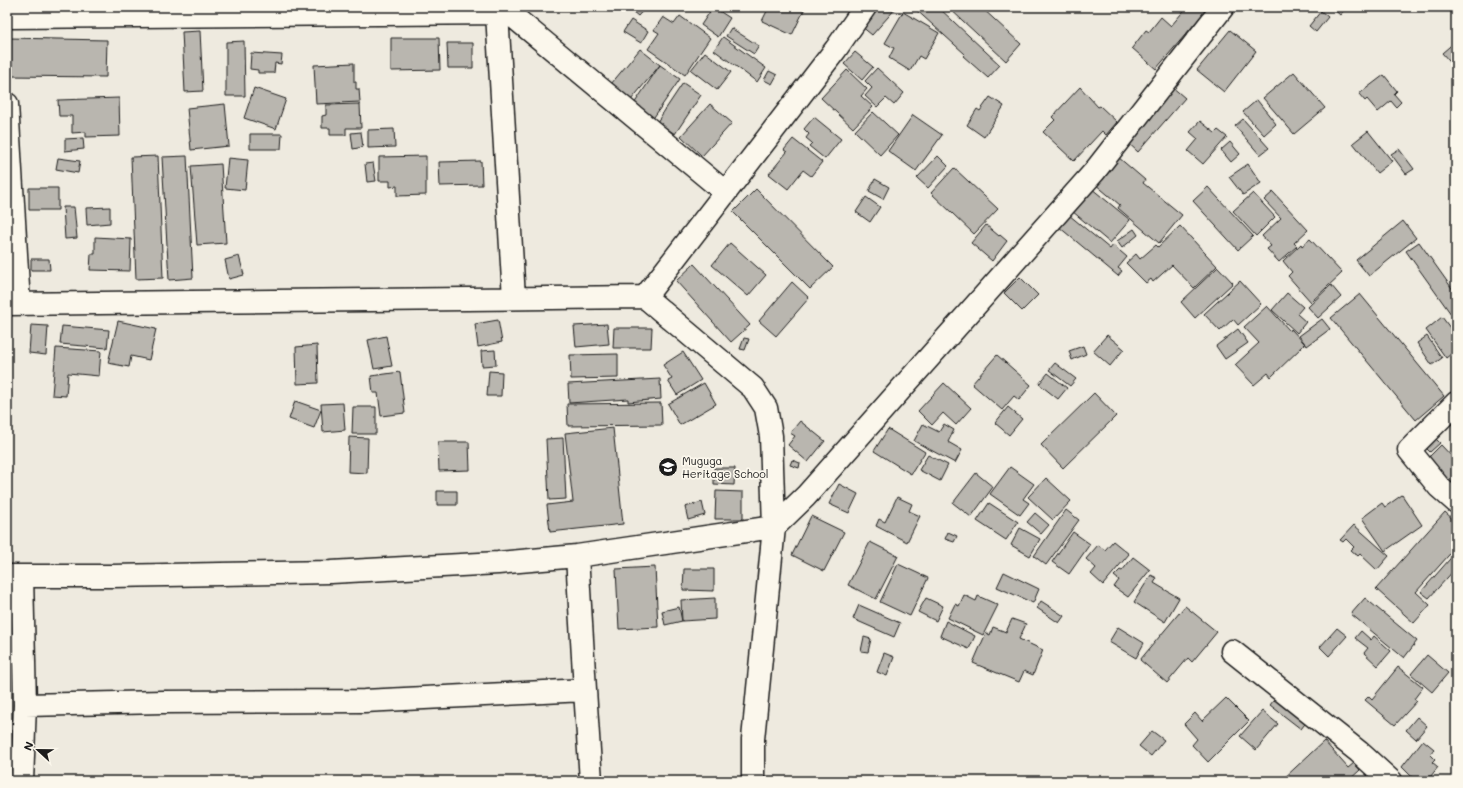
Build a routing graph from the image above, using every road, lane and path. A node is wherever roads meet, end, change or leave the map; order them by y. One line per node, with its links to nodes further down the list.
1 (865, 7): 6 (street)
2 (1223, 7): 12 (street)
3 (507, 11): 4 (street); 6 (street); 8 (street)
4 (7, 17)
5 (7, 104): 9 (street)
6 (725, 192): 7 (street)
7 (645, 297): 8 (street); 12 (street)
8 (514, 298): 9 (street)
9 (13, 304)
10 (1456, 403): 11 (street)
11 (1456, 502)
12 (774, 527): 13 (street); 20 (street)
13 (577, 556): 14 (street); 16 (street)
14 (14, 576): 17 (street)
15 (1232, 651): 21 (street)
16 (585, 690): 17 (street); 19 (street)
17 (25, 705): 18 (street)
18 (22, 781)
19 (591, 781)
20 (753, 781)
21 (1391, 781)

